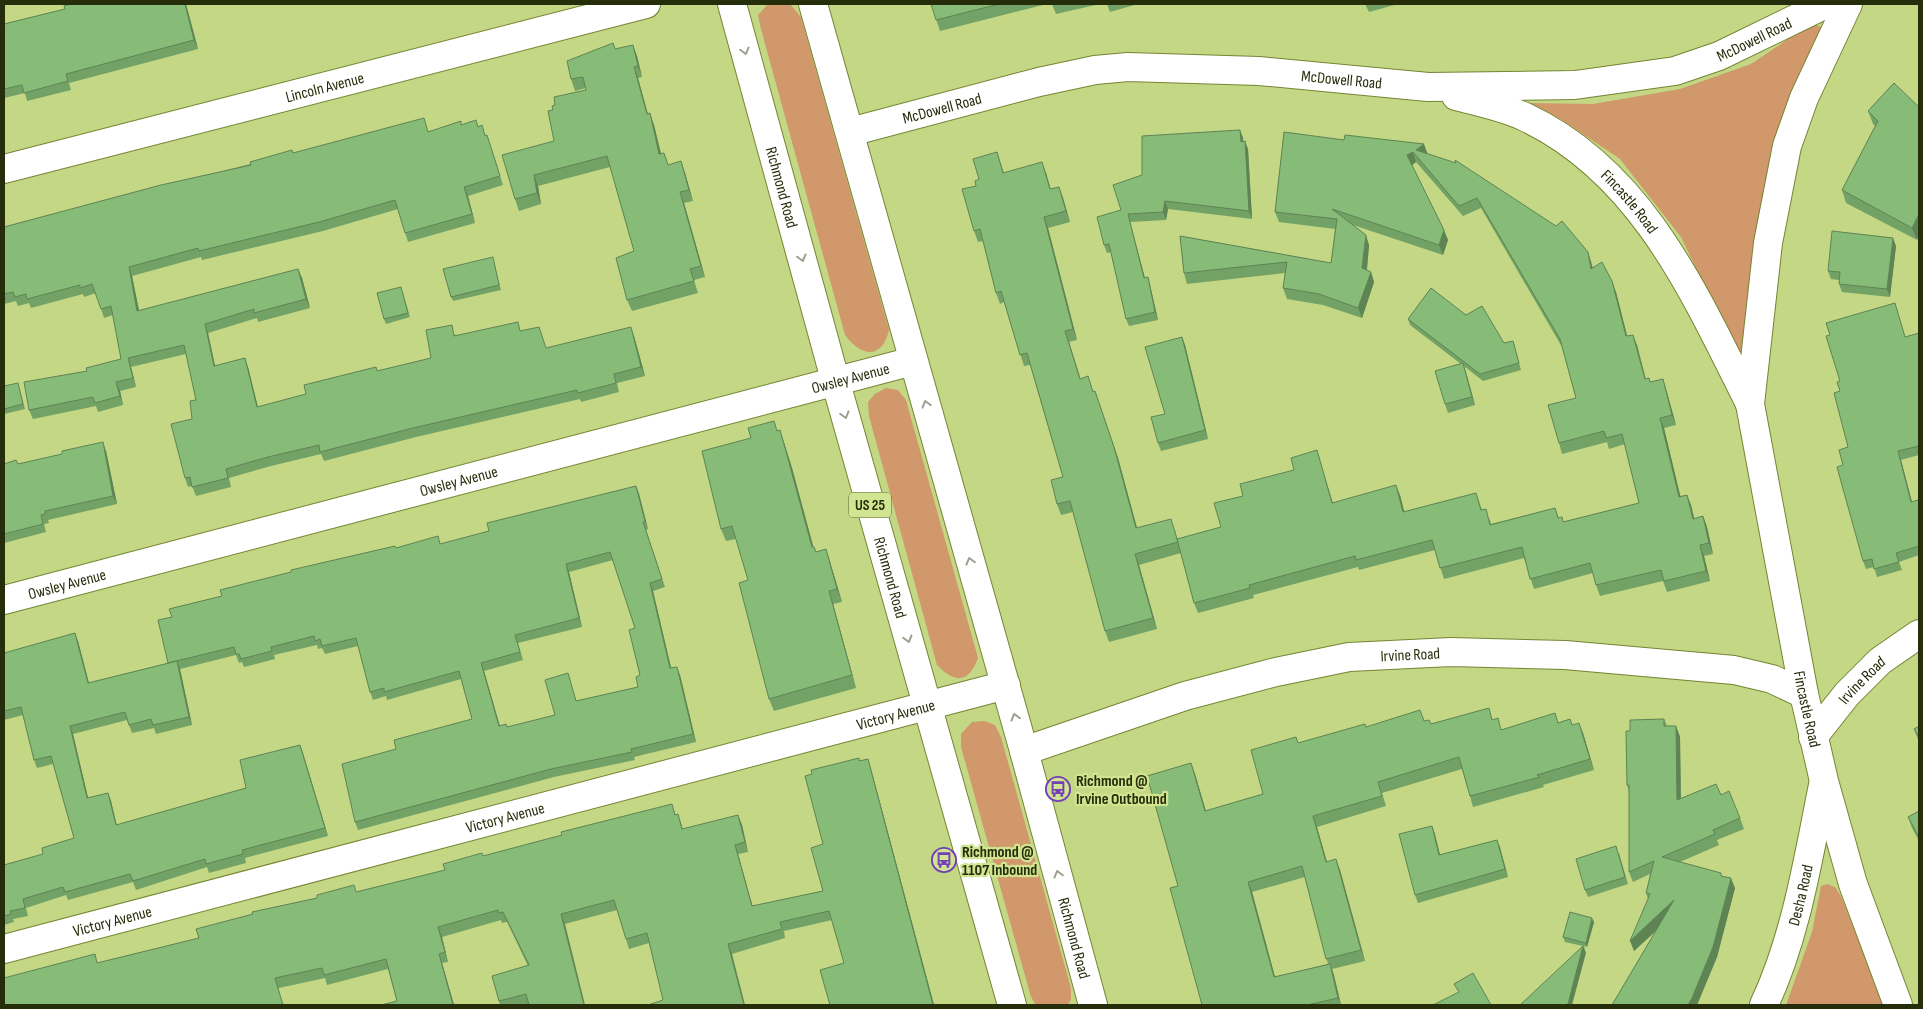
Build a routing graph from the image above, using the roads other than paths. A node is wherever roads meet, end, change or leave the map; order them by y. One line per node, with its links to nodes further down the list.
1 (646, 4): 8 (street, Lincoln Avenue)
2 (732, 4): 10 (street, Richmond Road / US 25, one-way to 10)
3 (813, 4): 7 (street, Richmond Road)
4 (1826, 4): 6 (street, McDowell Road)
5 (1848, 4): 11 (street, Fincastle Road)
6 (1428, 87): 7 (street, McDowell Road); 11 (street, Fincastle Road)
7 (850, 132): 9 (street, Richmond Road)
8 (4, 169)
9 (913, 360): 10 (street, Owsley Avenue); 14 (street, Richmond Road, one-way to 9)
10 (836, 383): 12 (street, Owsley Avenue); 16 (street, Richmond Road / US 25, one-way to 16)
11 (1750, 404): 15 (street, Fincastle Road)
12 (4, 600)
13 (1919, 634): 17 (street, Irvine Road)
14 (1006, 685): 16 (street, Victory Avenue); 18 (street, Richmond Road, one-way to 14)
15 (1804, 694): 17 (street, Fincastle Road); 18 (street, Irvine Road)
16 (927, 707): 20 (street, Victory Avenue); 21 (street, Richmond Road / US 25)
17 (1813, 737): 19 (street, Fincastle Road)
18 (1024, 751): 22 (street, Richmond Road, one-way to 18)
19 (1824, 781): 23 (street, Desha Road); 24 (street, Fincastle Road)
20 (4, 949)
21 (1012, 1005)
22 (1093, 1005)
23 (1764, 1005)
24 (1898, 1005)

